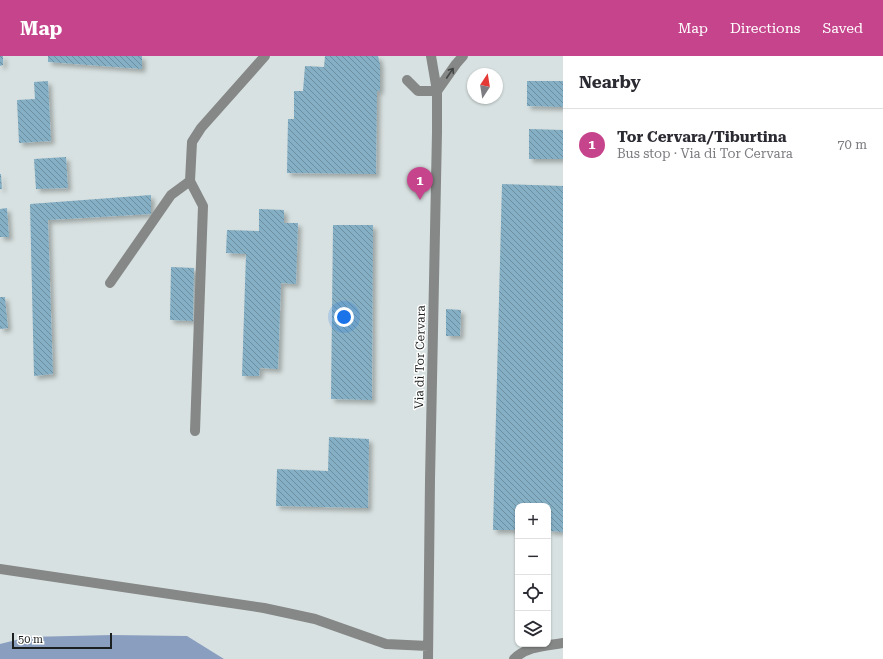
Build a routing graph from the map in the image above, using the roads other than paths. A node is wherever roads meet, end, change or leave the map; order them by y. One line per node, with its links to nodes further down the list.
1 (265, 56): 6 (street)
2 (431, 56): 5 (street, Via di Tor Cervara)
3 (463, 56): 5 (street, one-way to 3)
4 (407, 80): 5 (street)
5 (437, 92): 11 (street, Via di Tor Cervara)
6 (190, 181): 7 (street); 8 (street)
7 (110, 283)
8 (195, 431)
9 (0, 569): 11 (street)
10 (563, 643): 13 (street)
11 (428, 646): 12 (street, Via di Tor Cervara)
12 (428, 659)
13 (514, 659)

